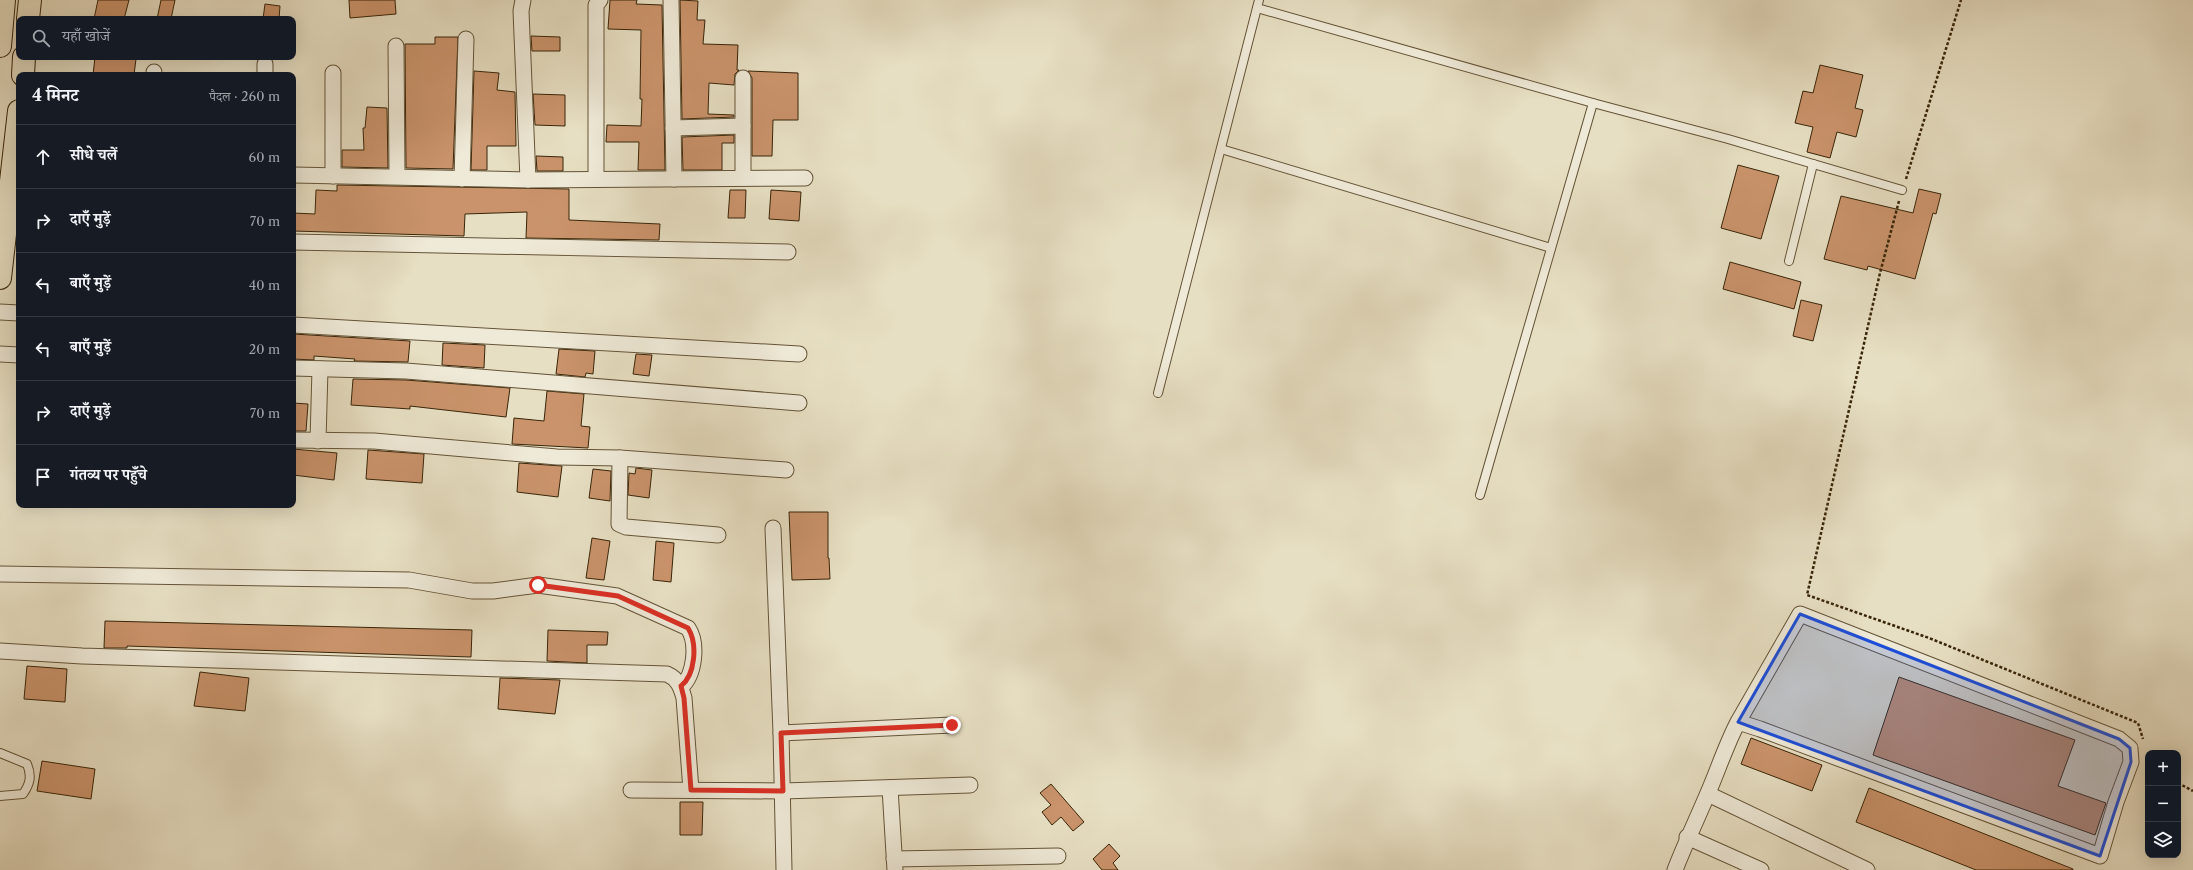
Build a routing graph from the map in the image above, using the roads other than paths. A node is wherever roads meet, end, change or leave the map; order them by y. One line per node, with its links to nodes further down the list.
1 (4, 0): 9 (main road)
2 (30, 0): 7 (main road)
3 (523, 0): 30 (street)
4 (600, 0): 28 (street)
5 (672, 0): 17 (street)
6 (1258, 4): 15 (lane); 19 (lane)
7 (28, 16)
8 (466, 39): 27 (street)
9 (0, 46)
10 (396, 46): 24 (street)
11 (24, 60): 12 (main road)
12 (23, 72)
13 (334, 73): 23 (street)
14 (743, 78): 16 (street)
15 (1593, 104): 21 (lane); 34 (lane)
16 (743, 126): 17 (street); 25 (street)
17 (673, 128): 29 (street)
18 (16, 129): 20 (main road)
19 (1220, 149): 34 (lane); 46 (lane)
20 (11, 160): 32 (main road)
21 (1813, 164): 31 (lane); 36 (lane)
22 (296, 175): 23 (street)
23 (333, 176): 24 (street)
24 (397, 176): 27 (street)
25 (743, 178): 26 (street); 29 (street)
26 (805, 178)
27 (462, 179): 30 (street)
28 (596, 179): 29 (street); 30 (street)
29 (674, 179)
30 (528, 180)
31 (1902, 190)
32 (8, 238): 37 (main road)
33 (296, 242): 35 (street)
34 (1551, 248): 52 (lane)
35 (788, 252)
36 (1789, 261)
37 (0, 278)
38 (0, 312): 39 (street)
39 (16, 313)
40 (296, 325): 42 (street)
41 (0, 354): 43 (street)
42 (800, 354)
43 (16, 355)
44 (296, 368): 45 (street)
45 (320, 369): 47 (street); 49 (street)
46 (1158, 393)
47 (799, 403)
48 (296, 440): 49 (street)
49 (318, 441): 50 (street)
50 (620, 458): 51 (street); 54 (street)
51 (786, 470)
52 (1480, 494)
53 (773, 528): 60 (street)
54 (718, 535)
55 (0, 574): 57 (street)
56 (0, 651): 57 (street)
57 (681, 686): 65 (street)
58 (1738, 722): 58 (street); 67 (street)
59 (952, 725): 60 (street)
60 (781, 733): 66 (street)
61 (0, 753): 68 (lane)
62 (970, 785): 63 (street)
63 (890, 788): 66 (street); 71 (street)
64 (631, 790): 65 (street)
65 (691, 790): 66 (street)
66 (783, 791): 73 (street)
67 (1708, 794): 69 (street); 72 (street)
68 (0, 796)
69 (1687, 837): 74 (street); 75 (street)
70 (1058, 856): 71 (street)
71 (895, 864)
72 (1860, 868)
73 (784, 870)
74 (1675, 870)
75 (1761, 870)

